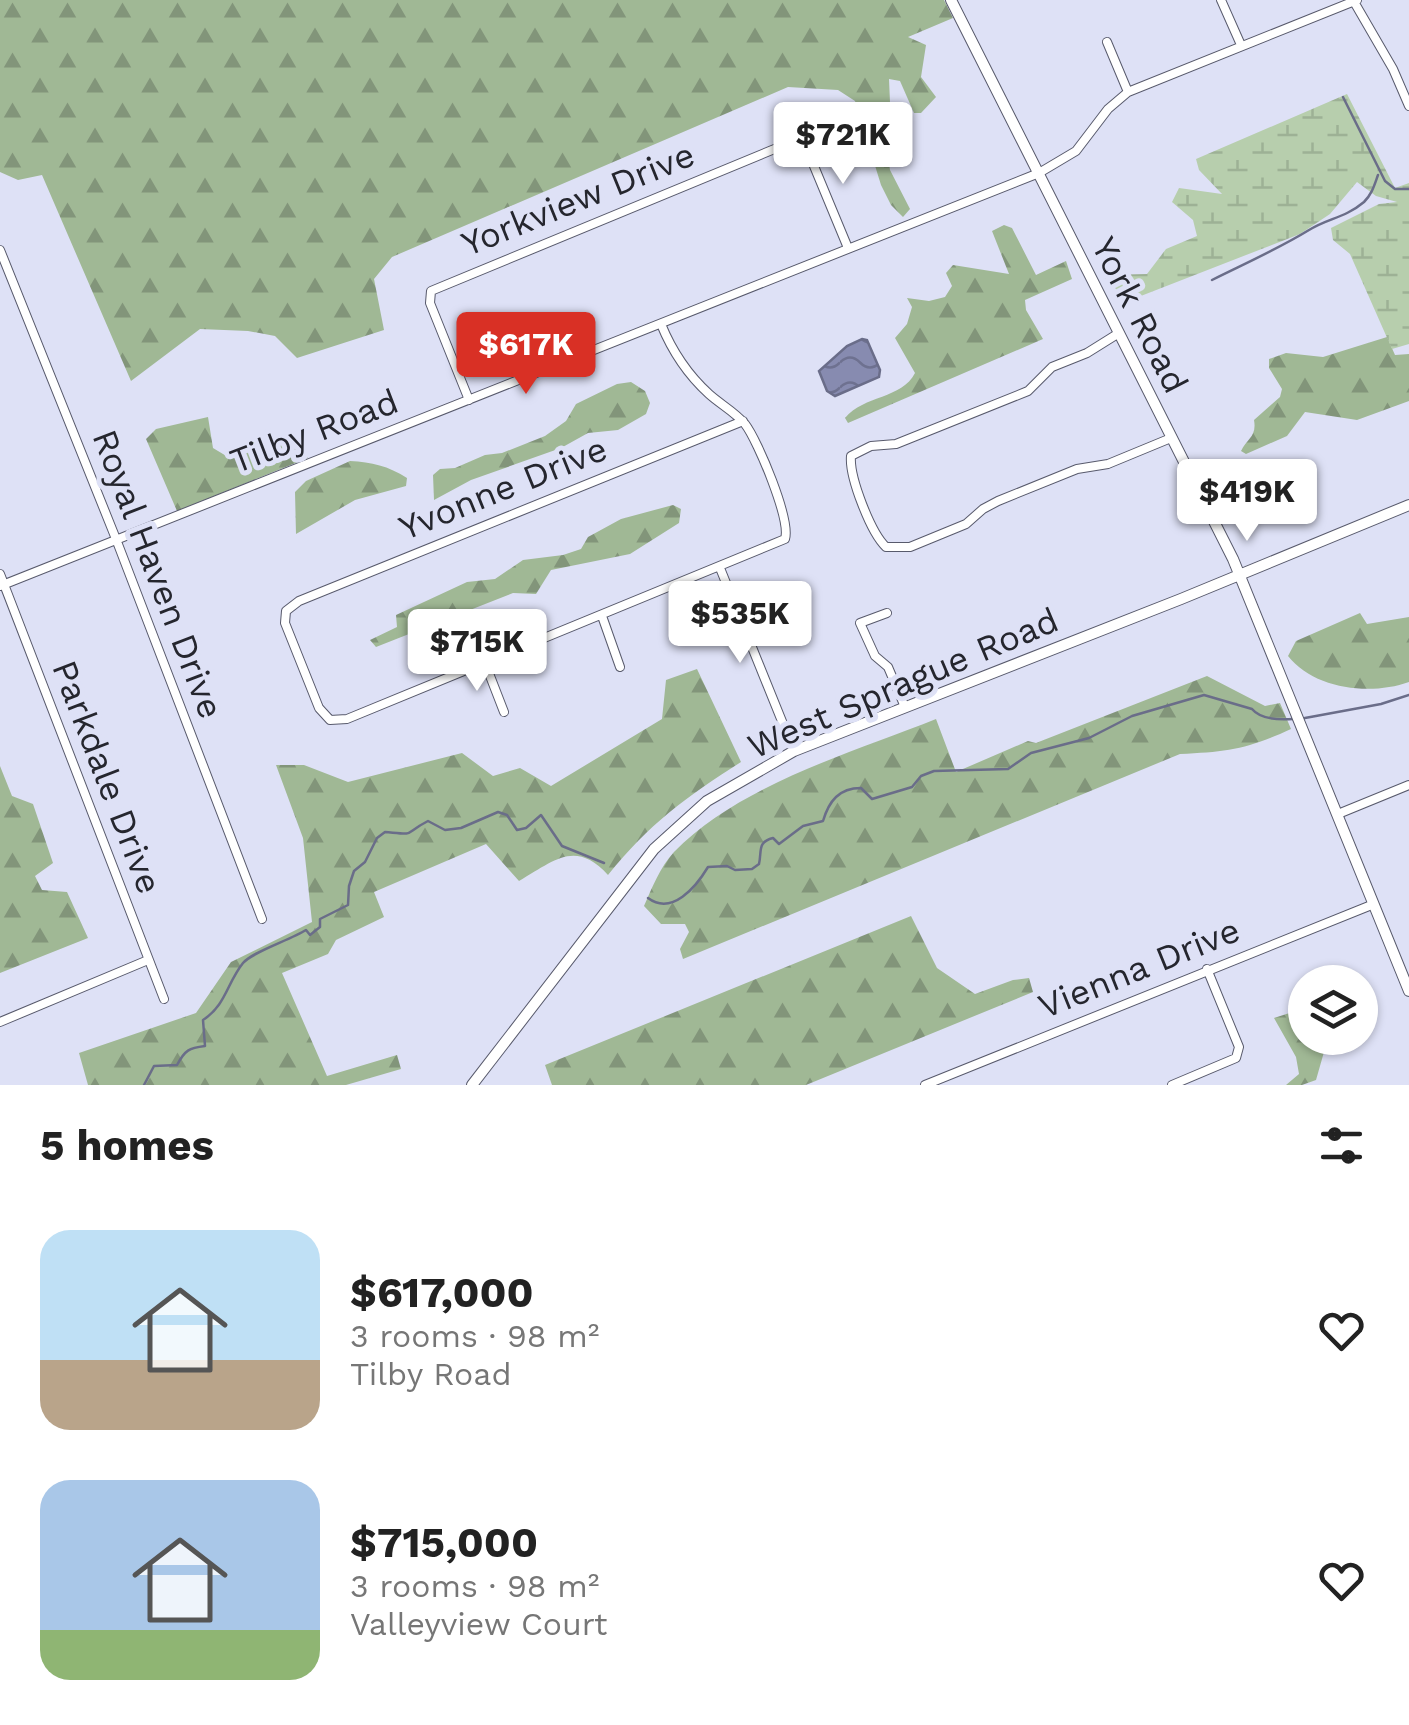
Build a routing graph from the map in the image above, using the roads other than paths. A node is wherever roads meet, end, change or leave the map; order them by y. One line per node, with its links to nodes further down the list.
1 (951, 0): 8 (street, York Road)
2 (1221, 0): 5 (street)
3 (1355, 1): 5 (street); 7 (street)
4 (1108, 42): 6 (street)
5 (1241, 46): 6 (street)
6 (1128, 92): 8 (street, Tilby Road)
7 (1409, 106)
8 (1038, 174): 9 (street, Tilby Road); 12 (street, York Road)
9 (848, 248): 11 (street, Tilby Road); 13 (street, Yorkview Drive)
10 (0, 250): 17 (street, Royal Haven Drive)
11 (661, 324): 13 (street, Tilby Road); 14 (street)
12 (1119, 332): 15 (street, York Road); 15 (street)
13 (469, 400): 17 (street, Tilby Road)
14 (743, 421): 18 (street); 24 (street, Yvonne Drive)
15 (1171, 438): 20 (street, York Road)
16 (1409, 505): 20 (street, West Sprague Road)
17 (116, 539): 21 (street, Tilby Road); 32 (street, Royal Haven Drive)
18 (720, 568): 23 (street); 28 (street)
19 (0, 574): 21 (street, Parkdale Drive)
20 (1239, 576): 26 (street, West Sprague Road); 30 (street, York Road)
21 (2, 585): 33 (street, Parkdale Drive)
22 (886, 613): 26 (street)
23 (602, 616): 24 (street); 25 (street)
24 (485, 663): 27 (street)
25 (620, 667)
26 (905, 707): 28 (street, West Sprague Road)
27 (504, 712)
28 (794, 750): 38 (street, West Sprague Road)
29 (1409, 786): 30 (street)
30 (1338, 814): 31 (street, York Road)
31 (1374, 904): 34 (street, Vienna Drive); 35 (street, York Road)
32 (262, 918)
33 (148, 960): 36 (street, Parkdale Drive); 37 (street)
34 (1207, 970): 39 (street, Vienna Drive); 40 (street)
35 (1409, 990)
36 (164, 999)
37 (0, 1022)
38 (472, 1085)
39 (925, 1085)
40 (1172, 1085)

